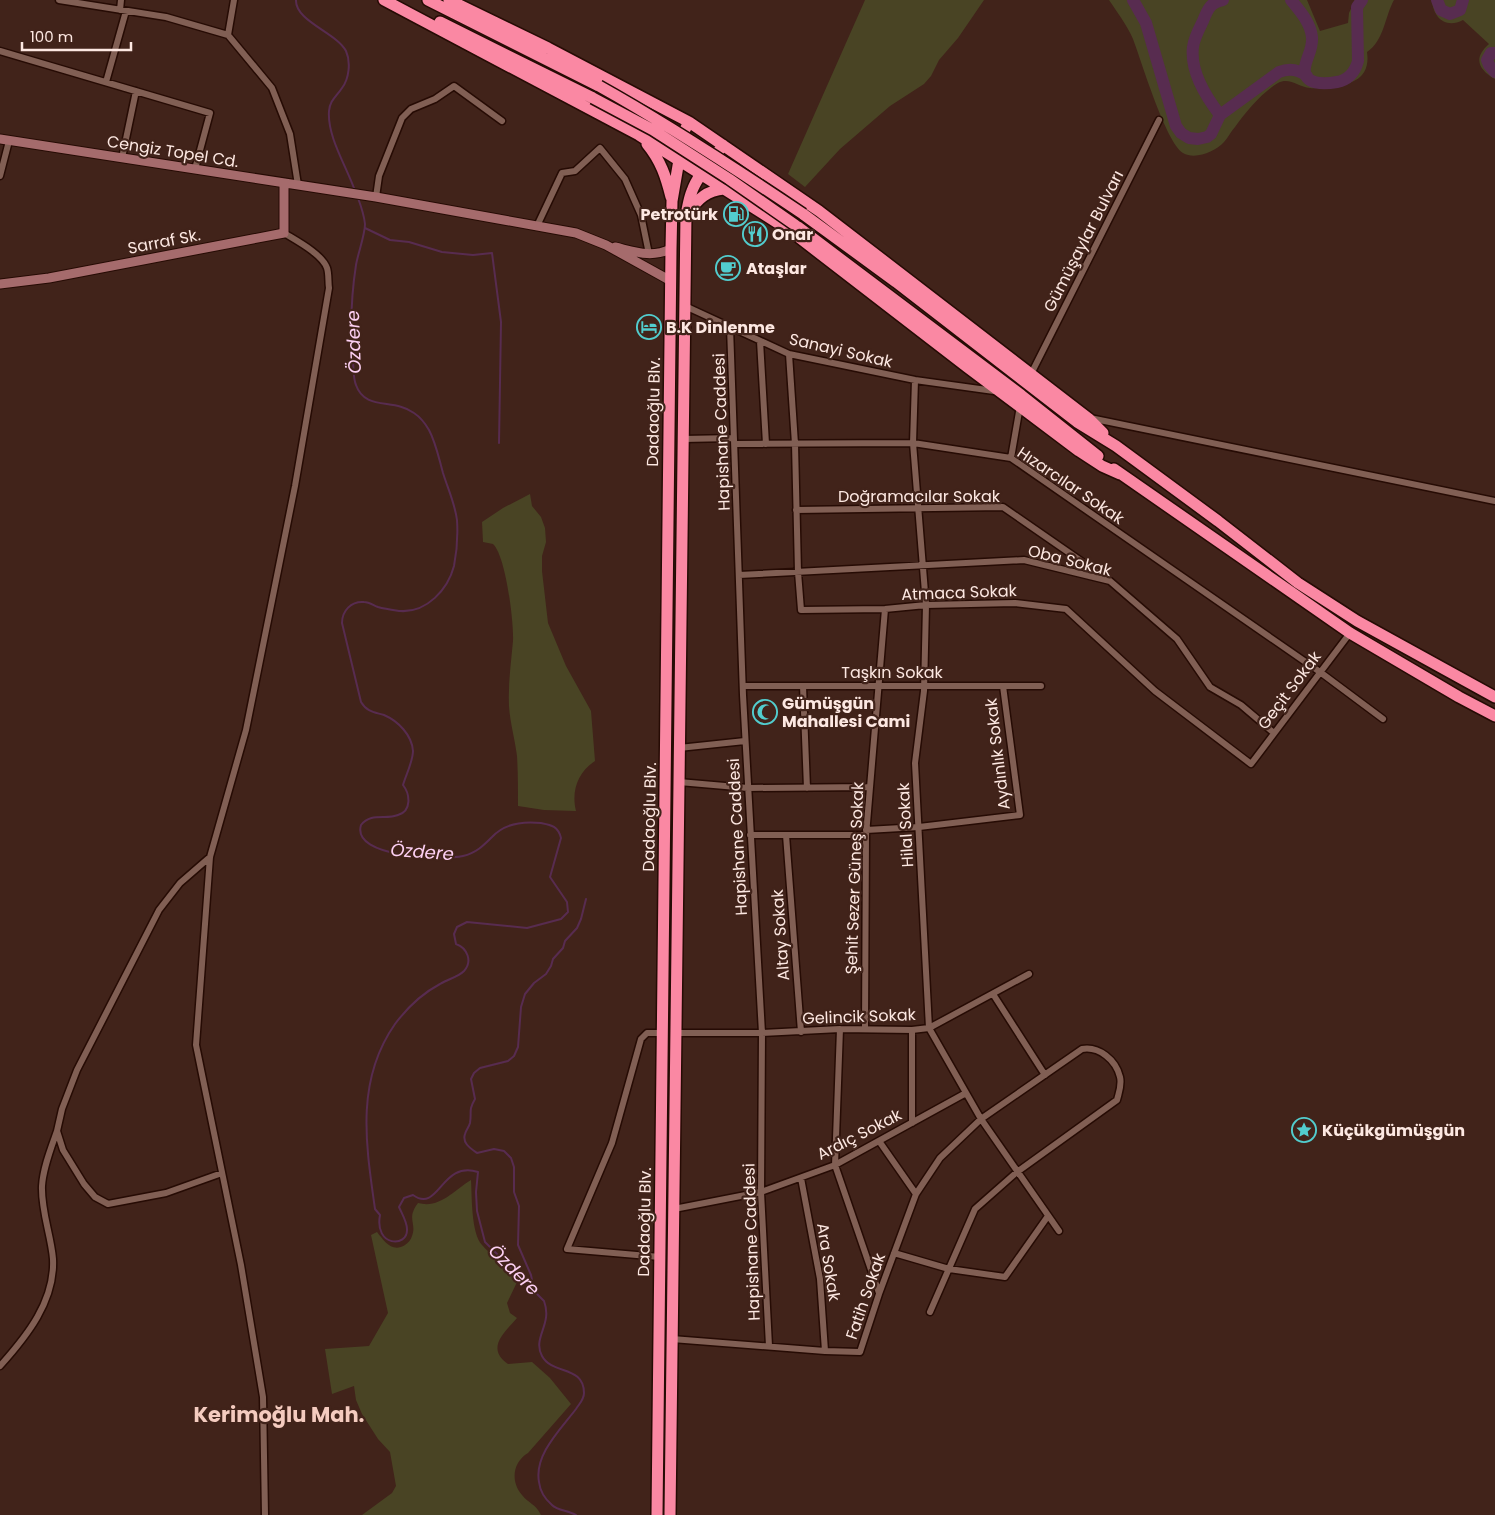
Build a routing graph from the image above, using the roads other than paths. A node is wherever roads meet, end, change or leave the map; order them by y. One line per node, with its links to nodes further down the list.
1 (59, 0): 8 (street)
2 (121, 0): 8 (street)
3 (234, 0): 9 (street)
4 (384, 0): 16 (highway)
5 (396, 0): 53 (highway, bridge)
6 (428, 0): 51 (highway, bridge)
7 (448, 0): 15 (highway)
8 (123, 10): 9 (street); 11 (street)
9 (228, 35): 25 (street)
10 (0, 51): 11 (street)
11 (106, 82): 12 (street)
12 (136, 91): 19 (street); 21 (street)
13 (1159, 120): 41 (street, Gümüşaylar Bulvarı)
14 (502, 121): 27 (street)
15 (689, 122): 18 (highway); 20 (highway, Dadaoğlu Blv.)
16 (639, 135): 20 (highway); 28 (highway)
17 (4, 140): 19 (main road, Cengiz Topel Cd.); 23 (street)
18 (723, 145): 22 (highway, Dadaoğlu Blv.); 41 (highway)
19 (122, 158): 21 (main road, Cengiz Topel Cd.)
20 (679, 160): 22 (highway); 28 (highway, Dadaoğlu Blv.)
21 (195, 169): 24 (main road, Cengiz Topel Cd.)
22 (701, 174): 26 (highway); 29 (highway, Dadaoğlu Blv.)
23 (0, 176)
24 (284, 183): 25 (main road, Cengiz Topel Cd.); 31 (main road)
25 (298, 185): 27 (main road, Cengiz Topel Cd.)
26 (724, 189): 29 (highway); 43 (highway)
27 (376, 197): 30 (main road)
28 (672, 201): 33 (highway, Dadaoğlu Blv.)
29 (686, 214): 37 (highway, Dadaoğlu Blv.)
30 (537, 226): 32 (main road); 34 (street)
31 (284, 233): 36 (main road, Sarraf Sk.); 86 (street)
32 (606, 245): 34 (main road); 35 (main road)
33 (671, 249): 34 (main road); 35 (highway, Dadaoğlu Blv.)
34 (649, 254)
35 (671, 281): 94 (highway, Dadaoğlu Blv.)
36 (0, 284)
37 (685, 306): 38 (street, Sanayi Sokak); 46 (highway, Dadaoğlu Blv.)
38 (730, 327): 39 (street, Sanayi Sokak); 47 (street, Hapishane Caddesi)
39 (760, 341): 40 (street, Sanayi Sokak); 49 (street)
40 (789, 354): 42 (street, Sanayi Sokak); 50 (street)
41 (1031, 374): 45 (highway)
42 (915, 380): 43 (street, Sanayi Sokak); 48 (street, Hilal Sokak)
43 (999, 391): 44 (highway)
44 (1020, 406): 52 (street); 53 (highway)
45 (1088, 418): 51 (highway); 54 (street)
46 (683, 439): 47 (street, Hızarcılar Sokak); 76 (highway, Dadaoğlu Blv.)
47 (735, 441): 49 (street, Hızarcılar Sokak); 59 (street, Hapishane Caddesi)
48 (913, 443): 50 (street, Hızarcılar Sokak); 52 (street, Hızarcılar Sokak); 55 (street, Hilal Sokak)
49 (766, 444): 50 (street, Hızarcılar Sokak)
50 (795, 444): 56 (street)
51 (1116, 446): 71 (highway)
52 (1011, 458): 64 (street, Hızarcılar Sokak)
53 (1120, 474): 63 (highway)
54 (1495, 501)
55 (918, 508): 56 (street, Doğramacılar Sokak); 57 (street, Hilal Sokak); 60 (street, Doğramacılar Sokak)
56 (796, 510): 58 (street)
57 (923, 565): 58 (street, Oba Sokak); 60 (street, Oba Sokak); 61 (street, Hilal Sokak)
58 (798, 572): 59 (street, Oba Sokak); 62 (street, Atmaca Sokak)
59 (739, 575): 65 (street, Hapishane Caddesi)
60 (1110, 581): 74 (street, Oba Sokak)
61 (926, 605): 62 (street, Atmaca Sokak); 68 (street, Hilal Sokak); 77 (street, Atmaca Sokak)
62 (885, 609): 67 (street, Şehit Sezer Güneş Sokak)
63 (1350, 633): 64 (street, Geçit Sokak); 72 (highway)
64 (1320, 672): 73 (street, Hızarcılar Sokak); 74 (street, Geçit Sokak)
65 (743, 686): 66 (street, Taşkın Sokak); 75 (street, Hapishane Caddesi)
66 (803, 686): 67 (street, Taşkın Sokak); 81 (street)
67 (879, 686): 68 (street, Taşkın Sokak); 79 (street, Şehit Sezer Güneş Sokak)
68 (924, 686): 69 (street, Taşkın Sokak); 82 (street, Hilal Sokak)
69 (1003, 686): 70 (street, Taşkın Sokak); 82 (street, Aydınlık Sokak)
70 (1041, 686)
71 (1495, 697)
72 (1495, 716)
73 (1383, 719)
74 (1274, 733): 77 (street, Geçit Sokak)
75 (745, 741): 76 (street); 80 (street, Hapishane Caddesi)
76 (680, 748): 78 (highway, Dadaoğlu Blv.)
77 (1251, 764)
78 (679, 782): 80 (street); 95 (highway, Dadaoğlu Blv.)
79 (869, 787): 81 (street); 83 (street, Şehit Sezer Güneş Sokak)
80 (748, 788): 81 (street); 84 (street, Hapishane Caddesi)
81 (806, 788)
82 (918, 827): 83 (street, Aydınlık Sokak); 89 (street, Hilal Sokak)
83 (866, 833): 85 (street, Aydınlık Sokak); 91 (street, Şehit Sezer Güneş Sokak)
84 (750, 835): 85 (street, Aydınlık Sokak); 96 (street, Hapishane Caddesi)
85 (786, 835): 93 (street, Altay Sokak)
86 (210, 857): 101 (street); 105 (street)
87 (1029, 974): 88 (street, Gelincik Sokak)
88 (993, 994): 89 (street, Gelincik Sokak); 97 (street)
89 (929, 1028): 92 (street, Gelincik Sokak); 98 (street, Hilal Sokak)
90 (840, 1029): 91 (street, Gelincik Sokak); 93 (street, Gelincik Sokak); 103 (street)
91 (865, 1029): 92 (street, Gelincik Sokak)
92 (912, 1030): 100 (street)
93 (801, 1032): 96 (street, Gelincik Sokak)
94 (662, 1033): 113 (highway, Dadaoğlu Blv.); 113 (street)
95 (676, 1033): 96 (street, Gelincik Sokak); 109 (highway, Dadaoğlu Blv.)
96 (762, 1033): 107 (street, Hapishane Caddesi)
97 (1045, 1075): 99 (street, Fatih Sokak); 104 (street, Fatih Sokak)
98 (966, 1093): 99 (street, Hilal Sokak); 100 (street, Ardıç Sokak)
99 (981, 1118): 104 (street, Hilal Sokak); 108 (street, Fatih Sokak)
100 (912, 1123): 102 (street, Ardıç Sokak)
101 (57, 1130): 105 (street); 120 (street)
102 (879, 1141): 103 (street, Ardıç Sokak); 108 (street)
103 (836, 1165): 106 (street, Ardıç Sokak); 115 (street)
104 (1017, 1172): 110 (street, Hilal Sokak); 114 (street, Fatih Sokak)
105 (222, 1174): 121 (street)
106 (800, 1178): 107 (street, Ardıç Sokak); 119 (street, Ara Sokak)
107 (761, 1192): 109 (street, Ardıç Sokak); 118 (street, Hapishane Caddesi)
108 (916, 1194): 112 (street, Fatih Sokak)
109 (674, 1209): 117 (highway, Dadaoğlu Blv.)
110 (1048, 1216): 111 (street, Hilal Sokak); 114 (street)
111 (1058, 1231)
112 (894, 1252): 114 (street); 115 (street, Fatih Sokak)
113 (660, 1257): 122 (highway, Dadaoğlu Blv.)
114 (949, 1269): 116 (street, Fatih Sokak)
115 (879, 1294): 119 (street, Fatih Sokak)
116 (930, 1312)
117 (672, 1339): 118 (street, Fatih Sokak); 123 (highway, Dadaoğlu Blv.)
118 (769, 1346): 119 (street, Fatih Sokak)
119 (825, 1351)
120 (0, 1366)
121 (265, 1515)
122 (657, 1515)
123 (670, 1515)

